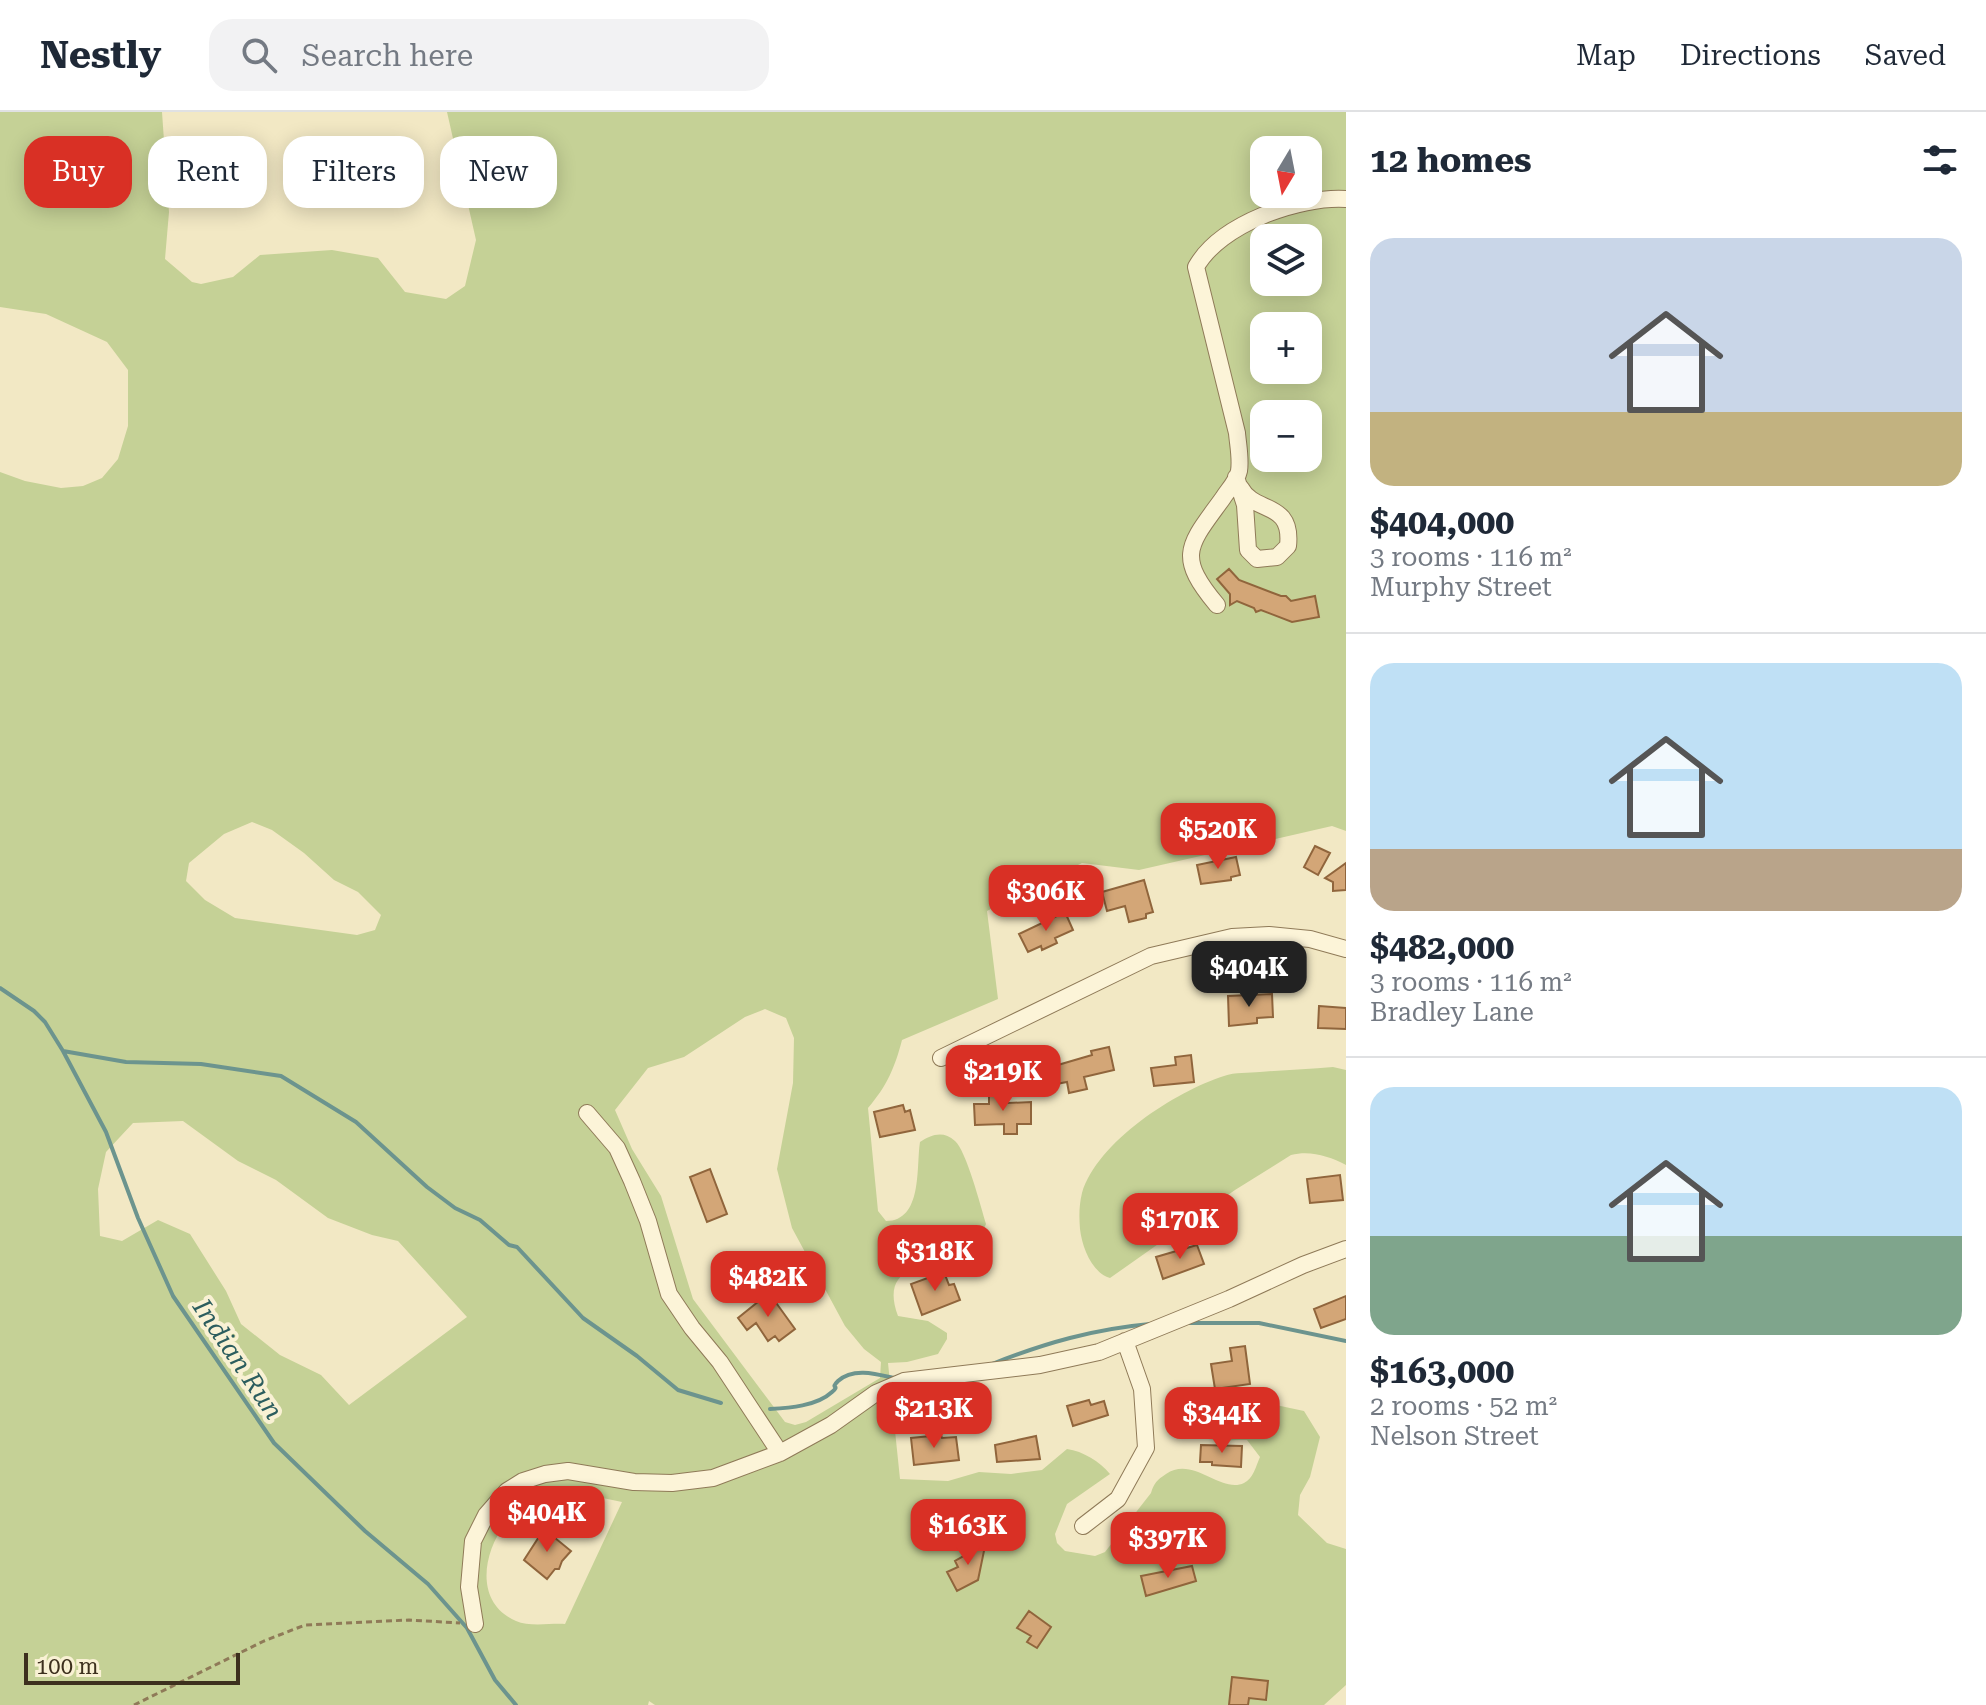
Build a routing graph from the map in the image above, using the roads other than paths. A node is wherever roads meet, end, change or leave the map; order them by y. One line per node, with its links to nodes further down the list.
1 (1346, 199): 2 (street)
2 (1217, 605)
3 (1346, 949): 4 (street)
4 (941, 1058)
5 (587, 1113): 8 (street)
6 (1346, 1249): 7 (street)
7 (1125, 1341): 8 (street); 9 (street)
8 (780, 1453): 10 (street)
9 (1083, 1526)
10 (475, 1624)

